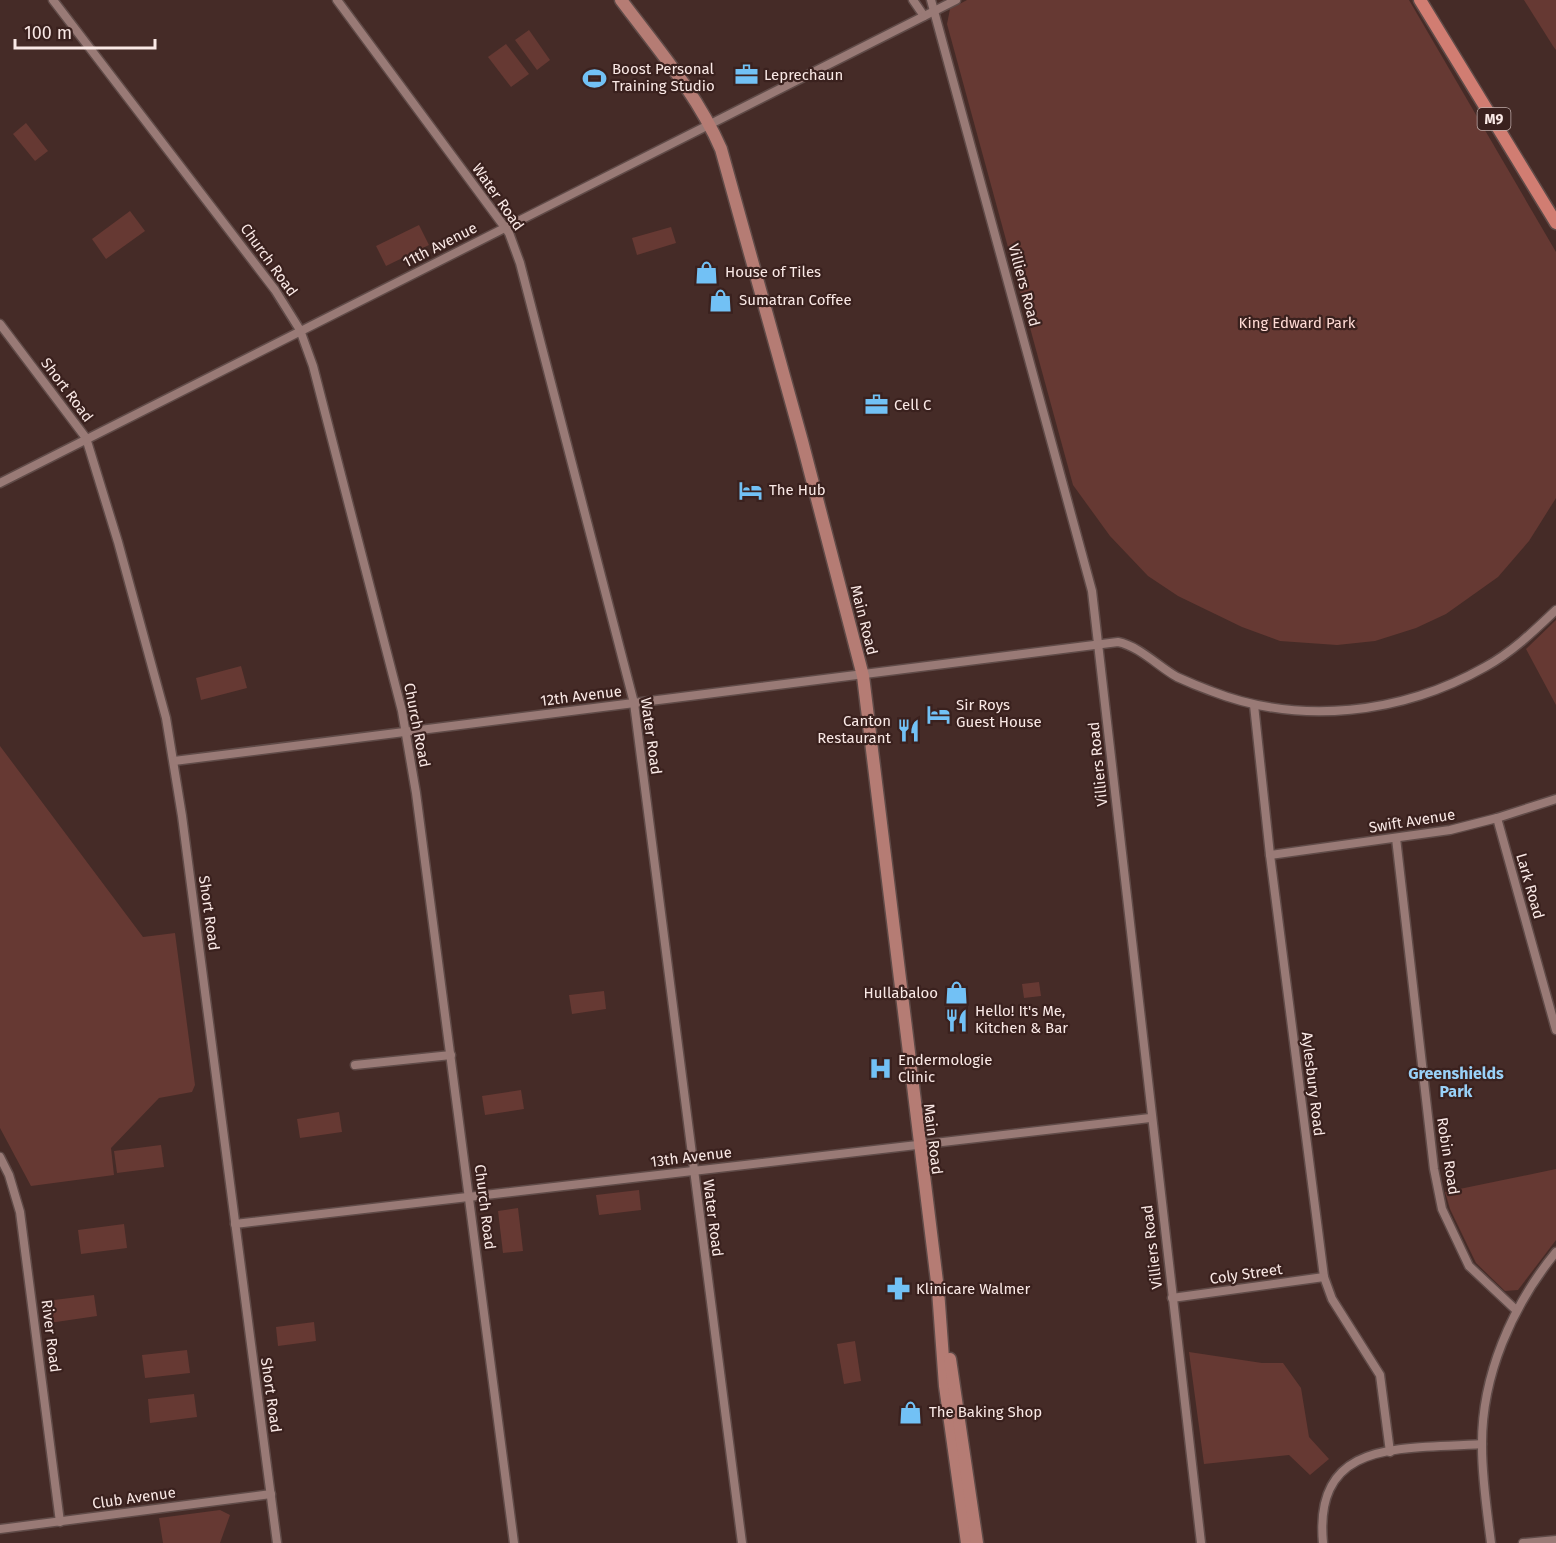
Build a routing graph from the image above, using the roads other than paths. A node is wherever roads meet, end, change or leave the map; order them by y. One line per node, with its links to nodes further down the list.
1 (53, 0): 16 (street, Church Road)
2 (337, 0): 14 (street, Water Road)
3 (621, 0): 12 (main road, Main Road)
4 (913, 0): 10 (street)
5 (931, 0): 9 (street, Villiers Road)
6 (956, 0): 9 (street, 11th Avenue)
7 (1420, 0): 11 (main road, M9)
8 (1428, 0): 11 (main road, M9)
9 (934, 11): 10 (street, 11th Avenue); 20 (street, Villiers Road)
10 (924, 15): 12 (street, 11th Avenue)
11 (1432, 15): 13 (main road, M9)
12 (710, 123): 14 (street, 11th Avenue); 21 (main road, Main Road)
13 (1556, 223)
14 (505, 228): 16 (street, 11th Avenue); 22 (street, Water Road)
15 (0, 324): 17 (street, Short Road)
16 (300, 330): 17 (street, 11th Avenue); 24 (street, Church Road)
17 (86, 438): 18 (street, 11th Avenue); 25 (street, Short Road)
18 (0, 483)
19 (1556, 610): 23 (street, 12th Avenue)
20 (1098, 645): 21 (street, 12th Avenue); 23 (street, 12th Avenue); 33 (street, Villiers Road)
21 (862, 676): 22 (street, 12th Avenue); 34 (main road, Main Road)
22 (634, 703): 24 (street, 12th Avenue); 36 (street, Water Road)
23 (1254, 705): 29 (street, Aylesbury Road)
24 (406, 732): 25 (street, 12th Avenue); 31 (street, Church Road)
25 (174, 761): 38 (street, Short Road)
26 (1556, 799): 27 (street, Swift Avenue)
27 (1497, 818): 28 (street, Swift Avenue); 30 (street, Lark Road)
28 (1396, 838): 29 (street, Swift Avenue); 43 (street, Robin Road)
29 (1270, 855): 40 (street, Aylesbury Road)
30 (1556, 1030)
31 (451, 1055): 32 (street); 37 (street, Church Road)
32 (355, 1065)
33 (1150, 1118): 34 (street, 13th Avenue); 42 (street, Villiers Road)
34 (918, 1146): 36 (street, 13th Avenue); 41 (main road, Main Road)
35 (0, 1157): 47 (street, River Road)
36 (693, 1170): 37 (street, 13th Avenue); 52 (street, Water Road)
37 (470, 1197): 38 (street, 13th Avenue); 51 (street, Church Road)
38 (235, 1224): 46 (street, Short Road)
39 (1556, 1252): 43 (street)
40 (1324, 1277): 42 (street, Coly Street); 45 (street, Aylesbury Road)
41 (938, 1290): 53 (main road, Main Road); 54 (main road, Main Road)
42 (1172, 1298): 55 (street, Villiers Road)
43 (1516, 1310): 44 (street)
44 (1482, 1444): 45 (street); 57 (street)
45 (1390, 1452): 56 (street)
46 (271, 1494): 47 (street, Club Avenue); 50 (street, Short Road)
47 (60, 1522): 48 (street, Club Avenue)
48 (0, 1529)
49 (1556, 1540): 58 (street)
50 (277, 1543)
51 (514, 1543)
52 (742, 1543)
53 (968, 1543)
54 (977, 1543)
55 (1201, 1543)
56 (1323, 1543)
57 (1491, 1543)
58 (1523, 1543)

